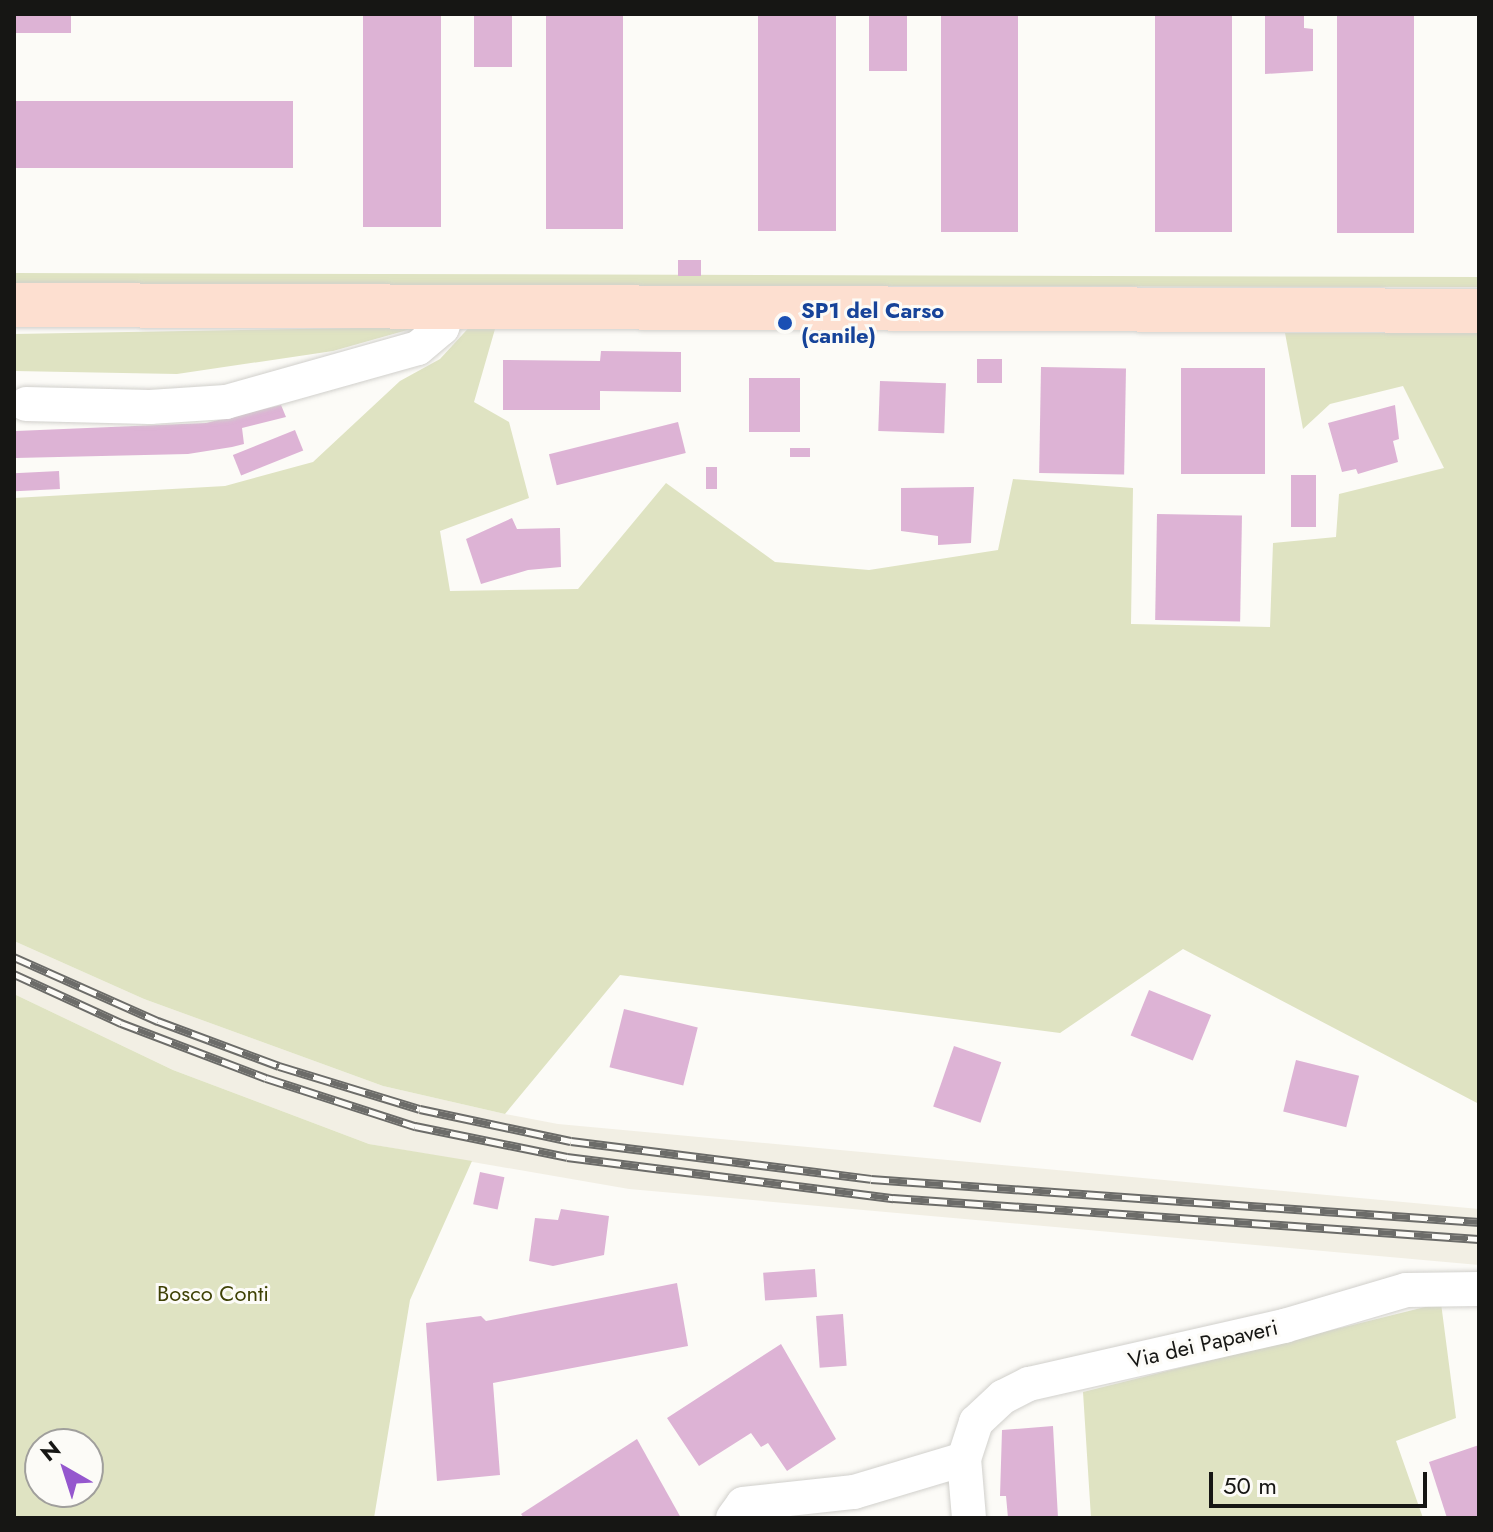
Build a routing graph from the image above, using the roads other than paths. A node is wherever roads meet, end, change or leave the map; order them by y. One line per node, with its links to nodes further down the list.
1 (14, 305): 2 (main road)
2 (449, 306): 3 (main road); 4 (street)
3 (1479, 311)
4 (26, 404)
5 (1479, 1289): 6 (street, Via dei Papaveri)
6 (964, 1459): 7 (street); 8 (street, Via dei Papaveri)
7 (733, 1518)
8 (969, 1518)

